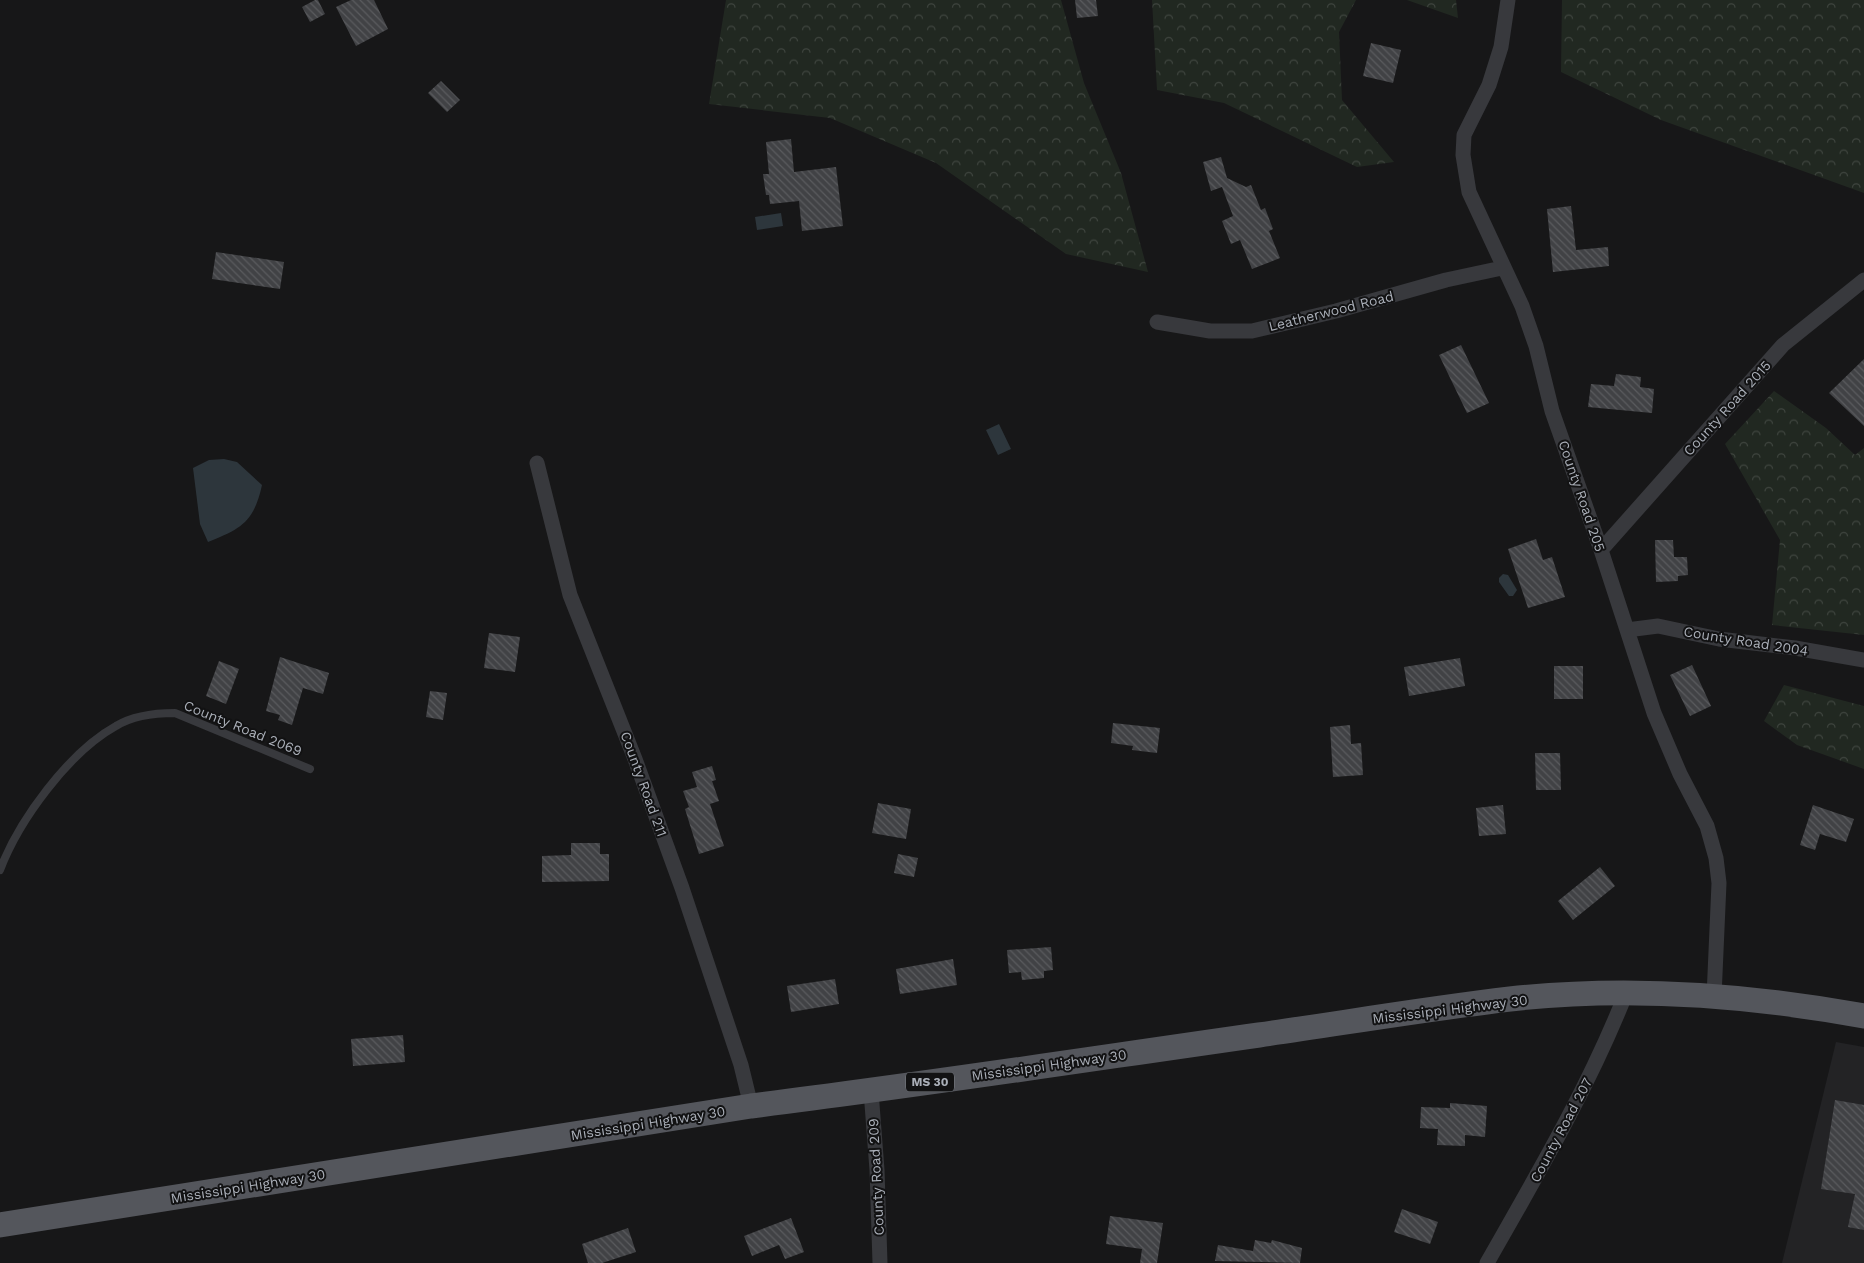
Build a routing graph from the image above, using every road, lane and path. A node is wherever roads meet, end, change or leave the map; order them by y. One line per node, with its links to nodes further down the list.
1 (1508, 0): 2 (street, County Road 205)
2 (1502, 268): 4 (street, Leatherwood Road); 6 (street, County Road 205)
3 (1864, 280): 6 (street, County Road 2015)
4 (1157, 322)
5 (537, 463): 15 (street, County Road 211)
6 (1602, 550): 7 (street, County Road 205)
7 (1627, 630): 8 (street, County Road 2004); 12 (street, County Road 205)
8 (1864, 660)
9 (310, 769): 10 (lane, County Road 2069)
10 (0, 870)
11 (1626, 993): 12 (main road, Mississippi Highway 30 / MS 30); 14 (main road, Mississippi Highway 30 / MS 30); 18 (street, County Road 207)
12 (1714, 997): 13 (main road, Mississippi Highway 30 / MS 30)
13 (1864, 1016)
14 (871, 1091): 15 (main road, Mississippi Highway 30 / MS 30); 17 (street, County Road 209)
15 (751, 1106): 16 (main road, Mississippi Highway 30 / MS 30)
16 (0, 1225)
17 (880, 1263)
18 (1487, 1263)

